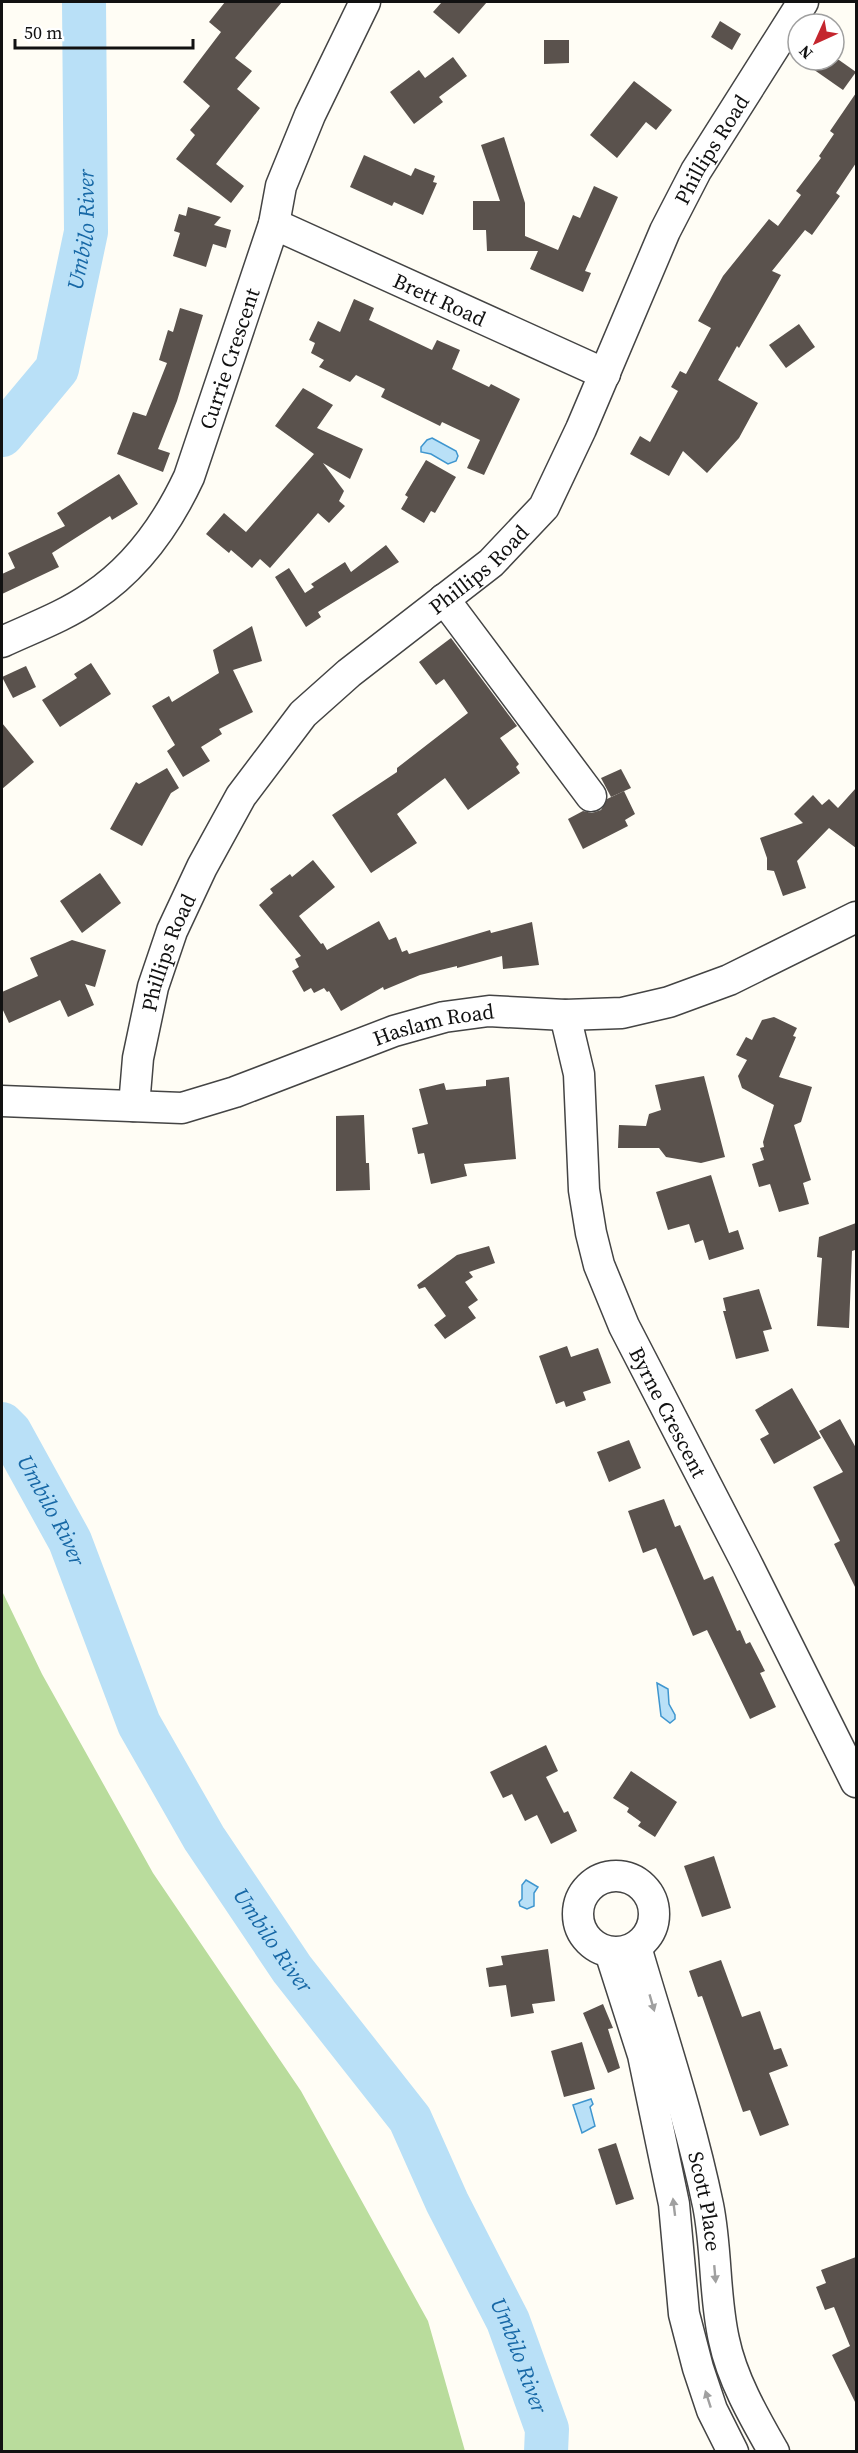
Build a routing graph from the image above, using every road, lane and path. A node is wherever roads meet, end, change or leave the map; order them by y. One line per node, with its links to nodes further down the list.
1 (365, 2): 3 (street, Currie Crescent)
2 (803, 2): 4 (street, Phillips Road)
3 (274, 224): 4 (street, Brett Road); 6 (street, Currie Crescent)
4 (605, 374): 5 (street, Phillips Road)
5 (444, 599): 7 (street); 11 (street, Phillips Road)
6 (2, 642)
7 (591, 795)
8 (856, 917): 9 (street, Haslam Road)
9 (565, 1015): 11 (street, Haslam Road); 12 (street, Byrne Crescent)
10 (2, 1101): 11 (street, Haslam Road)
11 (134, 1106)
12 (856, 1782)
13 (623, 1949): 14 (street, Scott Place)
14 (654, 2053): 15 (street, Scott Place, one-way to 14); 16 (street, Scott Place, one-way to 16)
15 (733, 2451)
16 (774, 2451)

